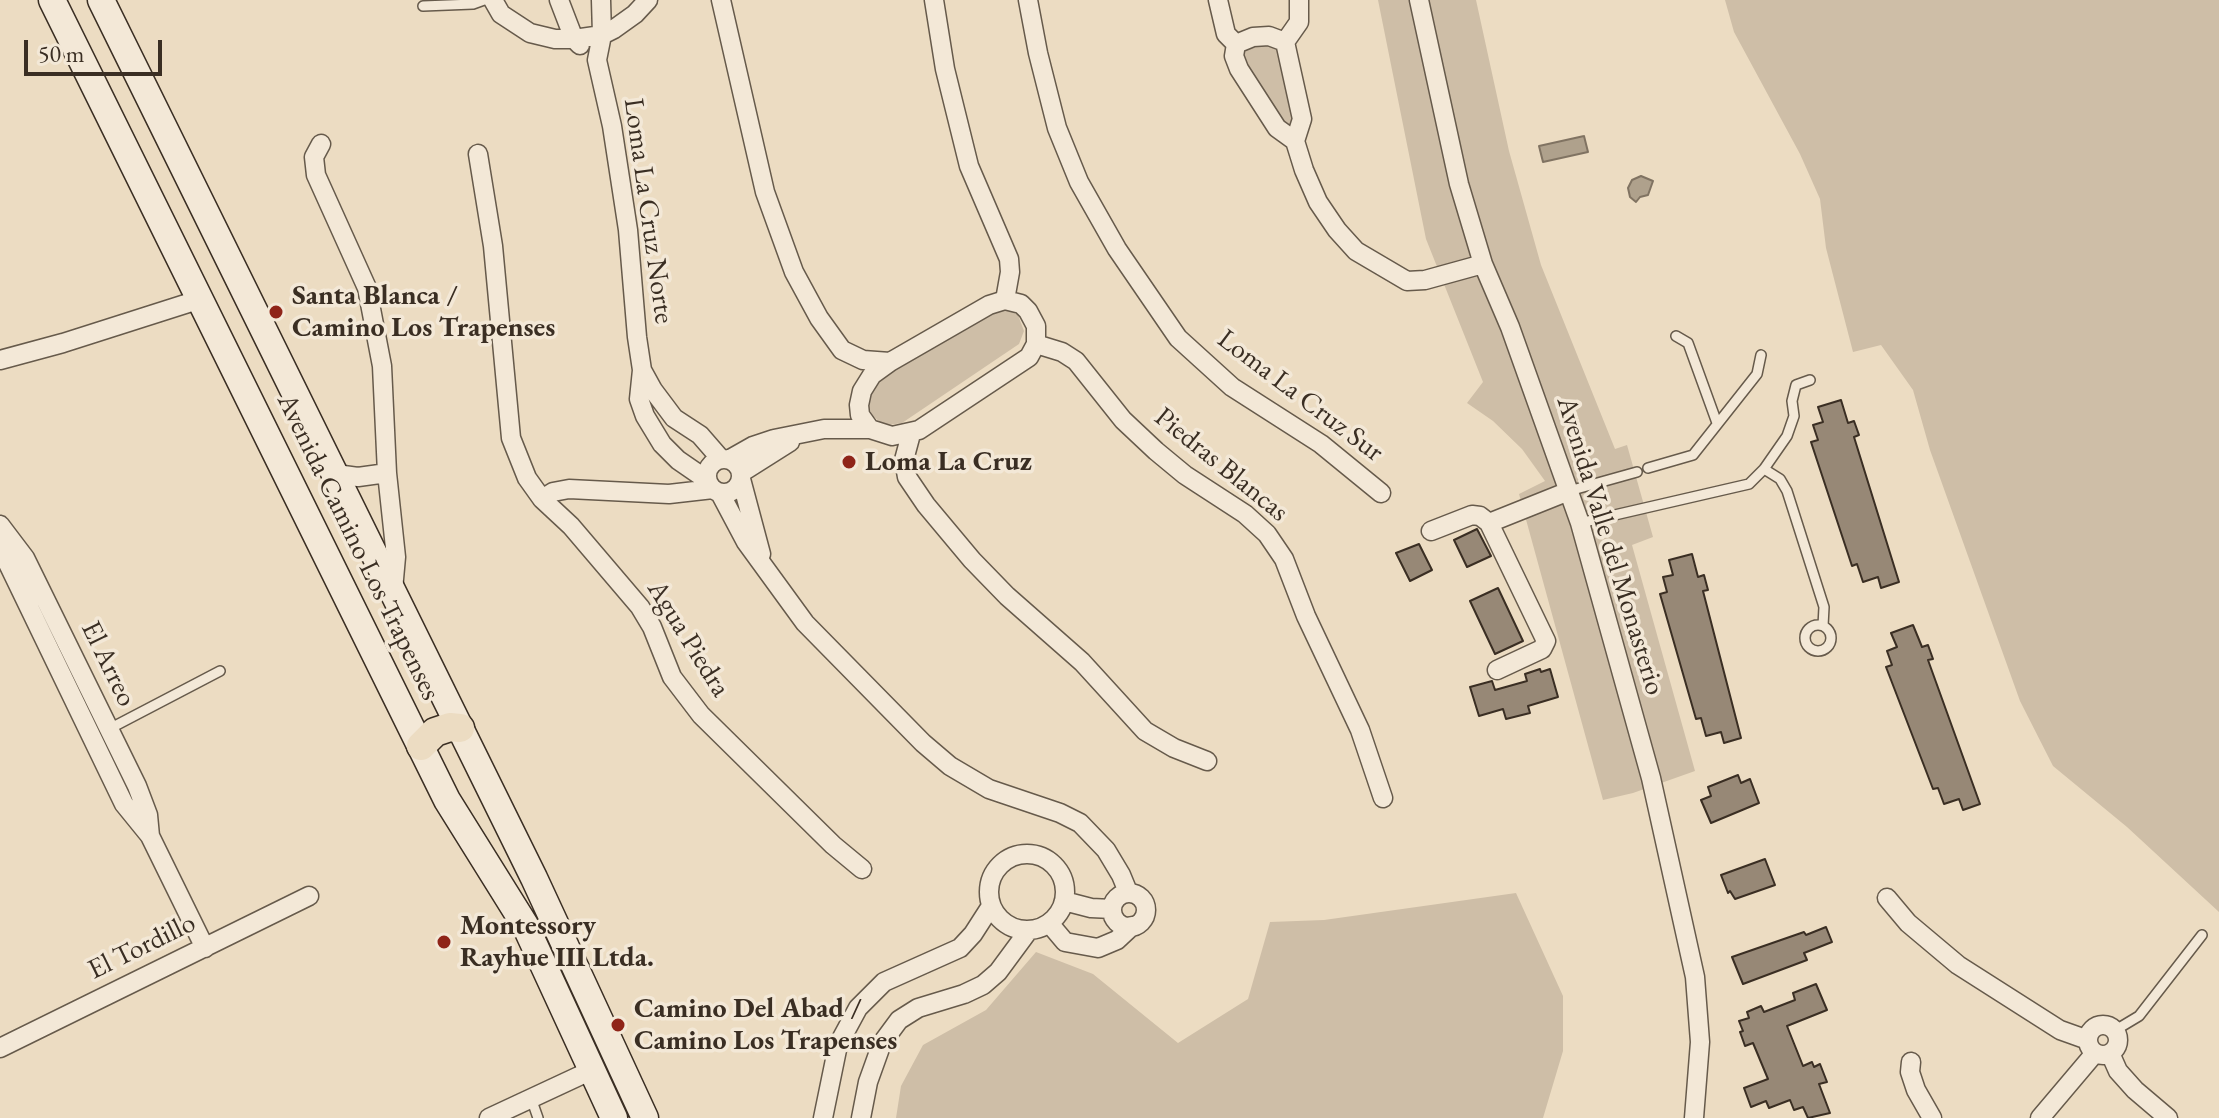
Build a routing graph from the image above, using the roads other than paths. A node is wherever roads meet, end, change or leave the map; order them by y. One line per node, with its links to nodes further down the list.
1 (52, 0): 24 (main road, Avenida Camino Los Trapenses)
2 (101, 0): 44 (main road, Avenida Camino Los Trapenses)
3 (484, 0): 14 (lane)
4 (493, 0): 16 (street)
5 (559, 0): 16 (street)
6 (601, 0): 15 (street, Loma La Cruz Norte)
7 (648, 0): 15 (street)
8 (721, 0): 28 (street)
9 (934, 0): 25 (street)
10 (1028, 0): 48 (street, Loma La Cruz Sur)
11 (1218, 0): 18 (street)
12 (1299, 0): 17 (street)
13 (1419, 0): 23 (street, Avenida Valle del Monasterio)
14 (423, 6)
15 (602, 35): 16 (street); 19 (street, Loma La Cruz Norte)
16 (574, 39): 19 (street)
17 (1285, 42): 18 (street); 20 (street)
18 (1236, 44): 20 (street)
19 (597, 60): 32 (street, Loma La Cruz Norte)
20 (1295, 141): 23 (street)
21 (321, 144): 43 (street)
22 (478, 154): 49 (street, Agua Piedra)
23 (1483, 264): 47 (street, Avenida Valle del Monasterio)
24 (201, 299): 30 (street); 62 (main road, Avenida Camino Los Trapenses)
25 (1005, 300): 27 (street); 31 (street)
26 (1676, 336): 35 (lane)
27 (1036, 344): 38 (street); 64 (street, Piedras Blancas)
28 (842, 350): 31 (street); 34 (street)
29 (1761, 355): 35 (lane)
30 (0, 360)
31 (890, 362): 34 (street)
32 (642, 370): 39 (street, Loma La Cruz Norte); 46 (street, Loma La Cruz Norte)
33 (1810, 380): 41 (lane)
34 (860, 398): 36 (street); 37 (street)
35 (1717, 423): 40 (lane)
36 (824, 429): 37 (street); 39 (street)
37 (873, 431): 38 (street); 45 (street)
38 (911, 434): 45 (street)
39 (733, 467): 46 (street); 46 (street); 55 (street, Loma La Cruz Norte)
40 (1648, 468)
41 (1764, 469): 51 (lane); 57 (lane)
42 (1637, 472): 47 (lane)
43 (387, 473): 44 (street); 56 (street)
44 (336, 474): 56 (main road, Avenida Camino Los Trapenses)
45 (907, 477): 63 (street)
46 (713, 487): 49 (street); 55 (street, Loma La Cruz Norte)
47 (1569, 491): 50 (street); 51 (street, Avenida Valle del Monasterio)
48 (1381, 493)
49 (542, 499): 66 (street, Agua Piedra)
50 (1489, 523): 53 (street); 58 (street)
51 (1580, 523): 90 (street, Avenida Valle del Monasterio)
52 (0, 525): 61 (street, El Arreo)
53 (1431, 531)
54 (0, 547): 65 (street, El Arreo)
55 (764, 564): 67 (street, Loma La Cruz Norte)
56 (393, 590): 60 (main road, Avenida Camino Los Trapenses)
57 (1823, 626)
58 (1497, 670)
59 (220, 671): 61 (lane)
60 (460, 728): 62 (main road); 87 (main road, Avenida Camino Los Trapenses)
61 (109, 729): 65 (street, El Arreo)
62 (421, 746): 82 (main road, Avenida Camino Los Trapenses)
63 (1207, 761)
64 (1383, 798)
65 (150, 836): 77 (street, El Arreo)
66 (862, 869)
67 (1128, 892): 72 (street); 74 (street)
68 (309, 896): 77 (street, El Tordillo)
69 (1887, 898): 80 (street)
70 (1064, 901): 71 (street); 72 (street); 73 (street)
71 (991, 906): 75 (street); 88 (street)
72 (1112, 909): 74 (street)
73 (1049, 923): 74 (street); 75 (street)
74 (1132, 926)
75 (1029, 930): 89 (street)
76 (2202, 935): 78 (lane)
77 (205, 948): 79 (street, El Tordillo)
78 (2114, 1031): 80 (street); 80 (street)
79 (0, 1048)
80 (2098, 1048): 92 (street); 93 (street)
81 (1911, 1062): 91 (street)
82 (592, 1070): 83 (street); 86 (main road, Avenida Camino Los Trapenses)
83 (531, 1098): 84 (street); 85 (lane)
84 (489, 1118)
85 (538, 1118)
86 (614, 1118)
87 (645, 1118)
88 (823, 1118)
89 (861, 1118)
90 (1694, 1118)
91 (1932, 1118)
92 (2040, 1118)
93 (2168, 1118)

